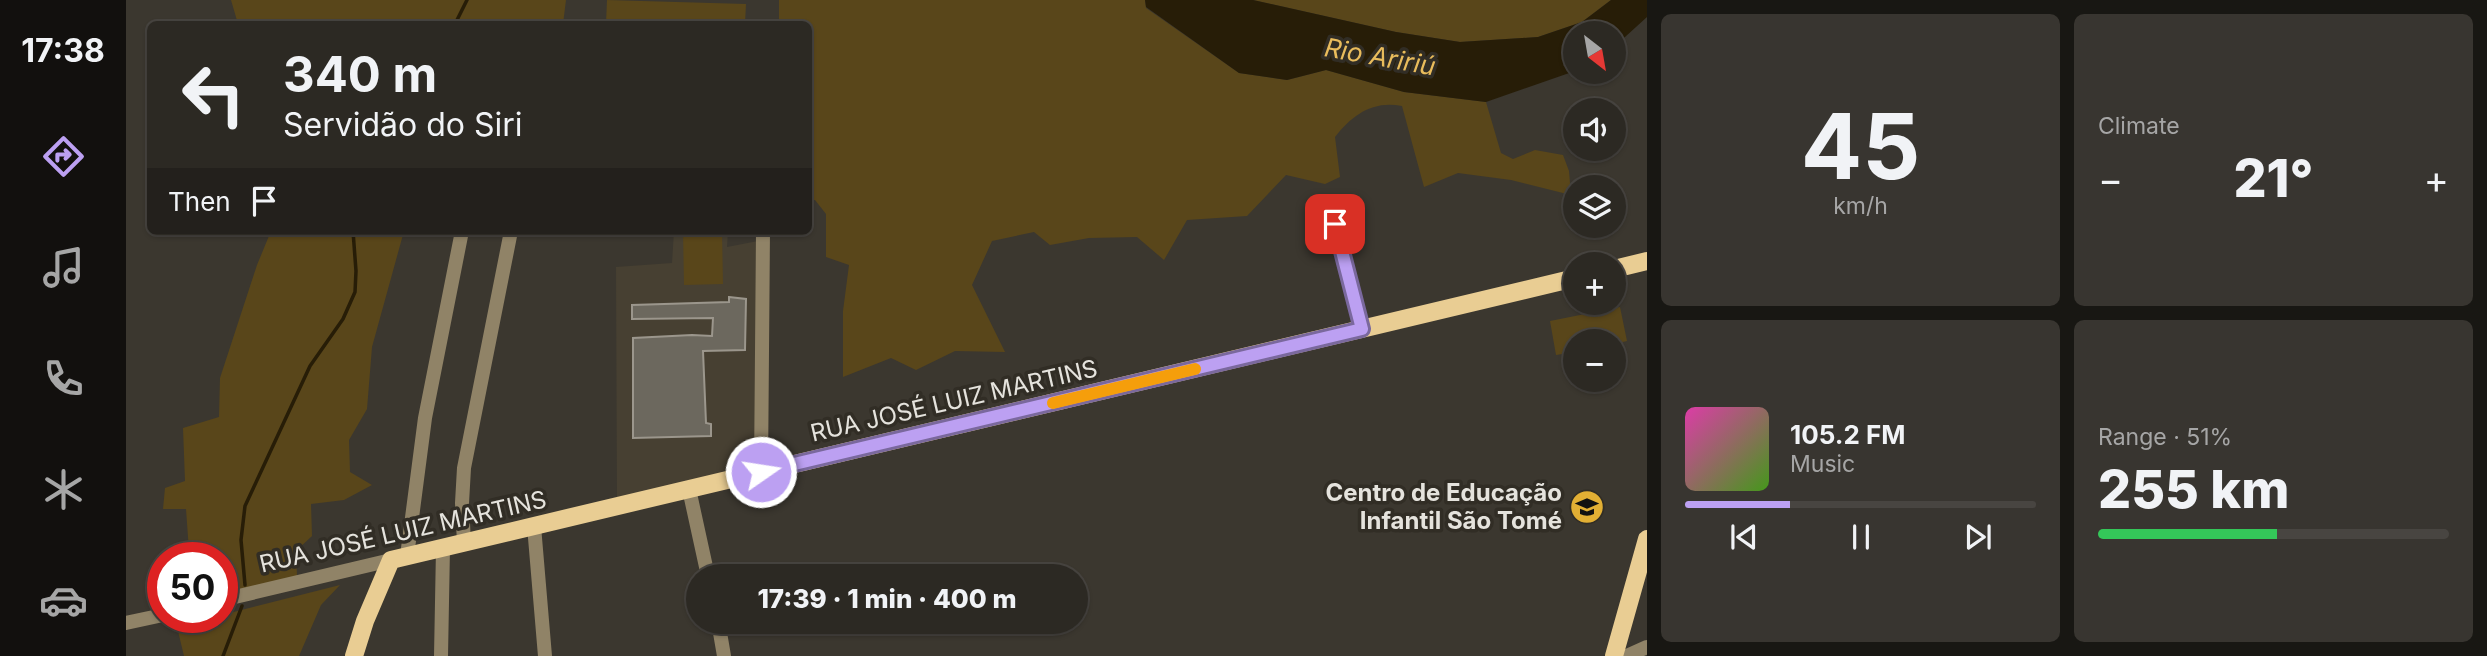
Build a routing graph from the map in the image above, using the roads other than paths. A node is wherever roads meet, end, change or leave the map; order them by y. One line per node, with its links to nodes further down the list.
1 (1335, 224): 8 (street)
2 (461, 235): 15 (street)
3 (510, 235): 13 (street)
4 (763, 235): 9 (street)
5 (1647, 261): 6 (main road)
6 (1626, 266)
7 (1563, 281): 8 (main road, RUA JOSÉ LUIZ MARTINS)
8 (1362, 329): 9 (main road, RUA JOSÉ LUIZ MARTINS)
9 (761, 472): 10 (main road, RUA JOSÉ LUIZ MARTINS)
10 (689, 489): 11 (main road, RUA JOSÉ LUIZ MARTINS); 17 (street)
11 (534, 526): 13 (main road, RUA JOSÉ LUIZ MARTINS); 25 (street)
12 (1647, 538): 16 (main road)
13 (464, 543): 14 (main road, RUA JOSÉ LUIZ MARTINS)
14 (443, 548): 15 (main road, RUA JOSÉ LUIZ MARTINS); 24 (street)
15 (399, 558): 18 (street, RUA JOSÉ LUIZ MARTINS); 23 (main road)
16 (1644, 560): 27 (main road)
17 (705, 564)
18 (238, 596)
19 (147, 619): 20 (street)
20 (126, 624)
21 (720, 634): 26 (street)
22 (1647, 647): 28 (street)
23 (355, 656)
24 (442, 656)
25 (545, 656)
26 (724, 656)
27 (1614, 656)
28 (1627, 656)

